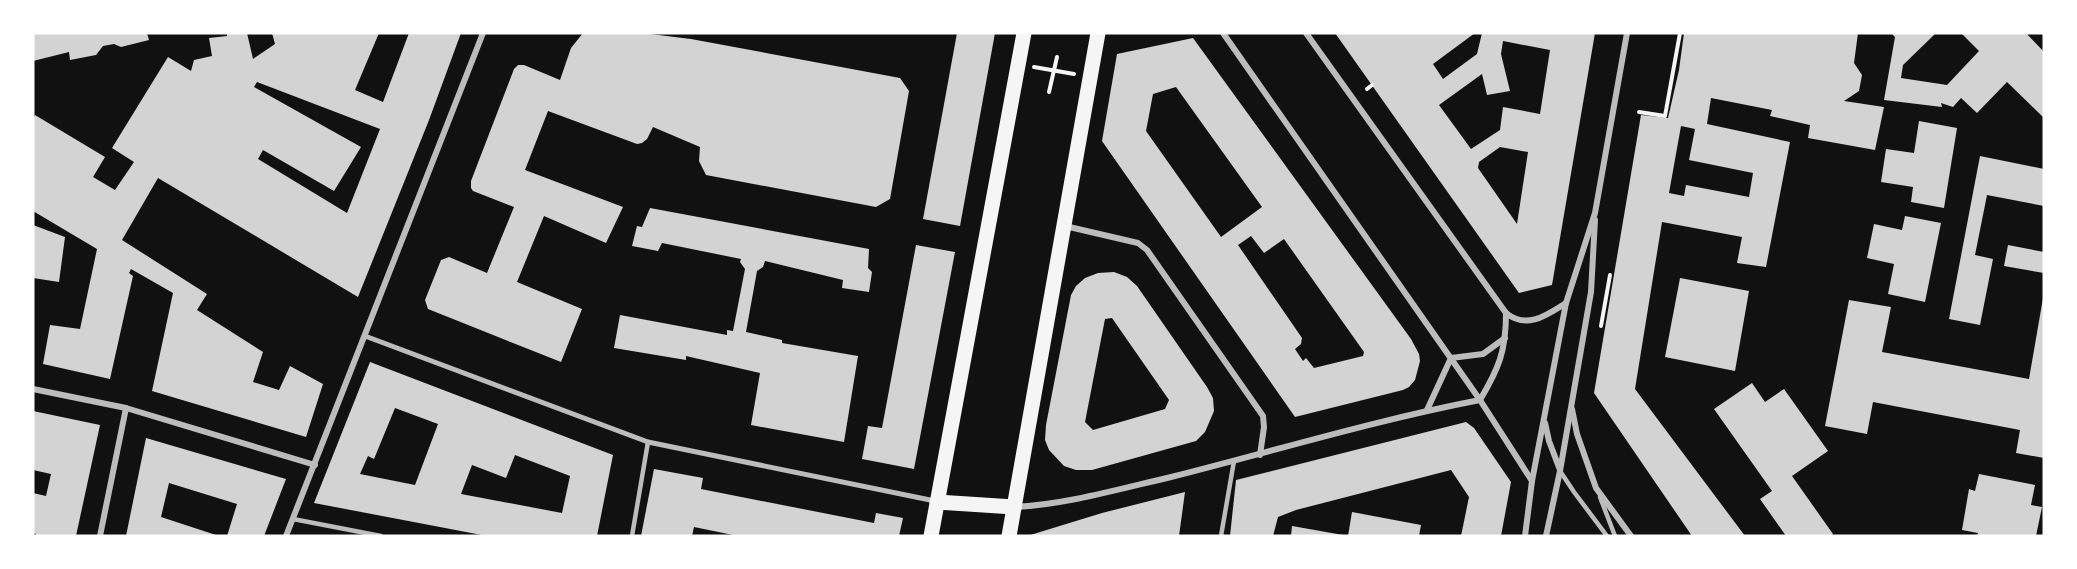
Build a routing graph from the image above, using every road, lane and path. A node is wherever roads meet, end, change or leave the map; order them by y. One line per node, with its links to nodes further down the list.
1 (483, 33): 22 (street)
2 (1024, 33): 38 (main road)
3 (1098, 33): 17 (main road)
4 (1223, 33): 24 (street)
5 (1306, 33): 20 (street)
6 (1627, 33): 16 (street)
7 (1680, 33): 15 (path)
8 (1057, 57): 10 (path)
9 (1024, 65): 10 (path)
10 (1054, 70): 11 (path); 14 (path)
11 (1078, 74)
12 (1372, 85): 13 (path)
13 (1367, 88)
14 (1050, 92)
15 (1639, 112)
16 (1595, 213): 19 (street); 27 (street)
17 (1065, 226): 32 (street); 39 (main road)
18 (1610, 275): 21 (path)
19 (1566, 303): 20 (street); 30 (street)
20 (1506, 313): 23 (street)
21 (1601, 326)
22 (365, 336): 31 (street); 34 (street)
23 (1506, 338): 24 (street); 26 (street)
24 (1451, 358): 26 (street); 29 (street)
25 (33, 389): 28 (street)
26 (1480, 400): 29 (street); 36 (street)
27 (1571, 403): 35 (street); 37 (street)
28 (126, 408): 34 (street); 41 (street)
29 (1427, 410): 32 (street)
30 (1544, 420): 35 (street); 36 (street)
31 (648, 442): 38 (street); 44 (lane)
32 (1260, 455): 33 (street)
33 (1234, 461): 39 (street); 47 (lane)
34 (315, 465): 40 (street)
35 (1560, 471): 49 (street); 50 (lane)
36 (1532, 481): 48 (street)
37 (1596, 488): 51 (lane); 52 (street)
38 (937, 502): 39 (main road); 45 (main road)
39 (1014, 507): 46 (main road)
40 (293, 519): 42 (street); 43 (lane)
41 (100, 536)
42 (286, 536)
43 (381, 536)
44 (632, 536)
45 (931, 536)
46 (1009, 536)
47 (1221, 536)
48 (1525, 536)
49 (1546, 536)
50 (1607, 536)
51 (1616, 536)
52 (1631, 536)

